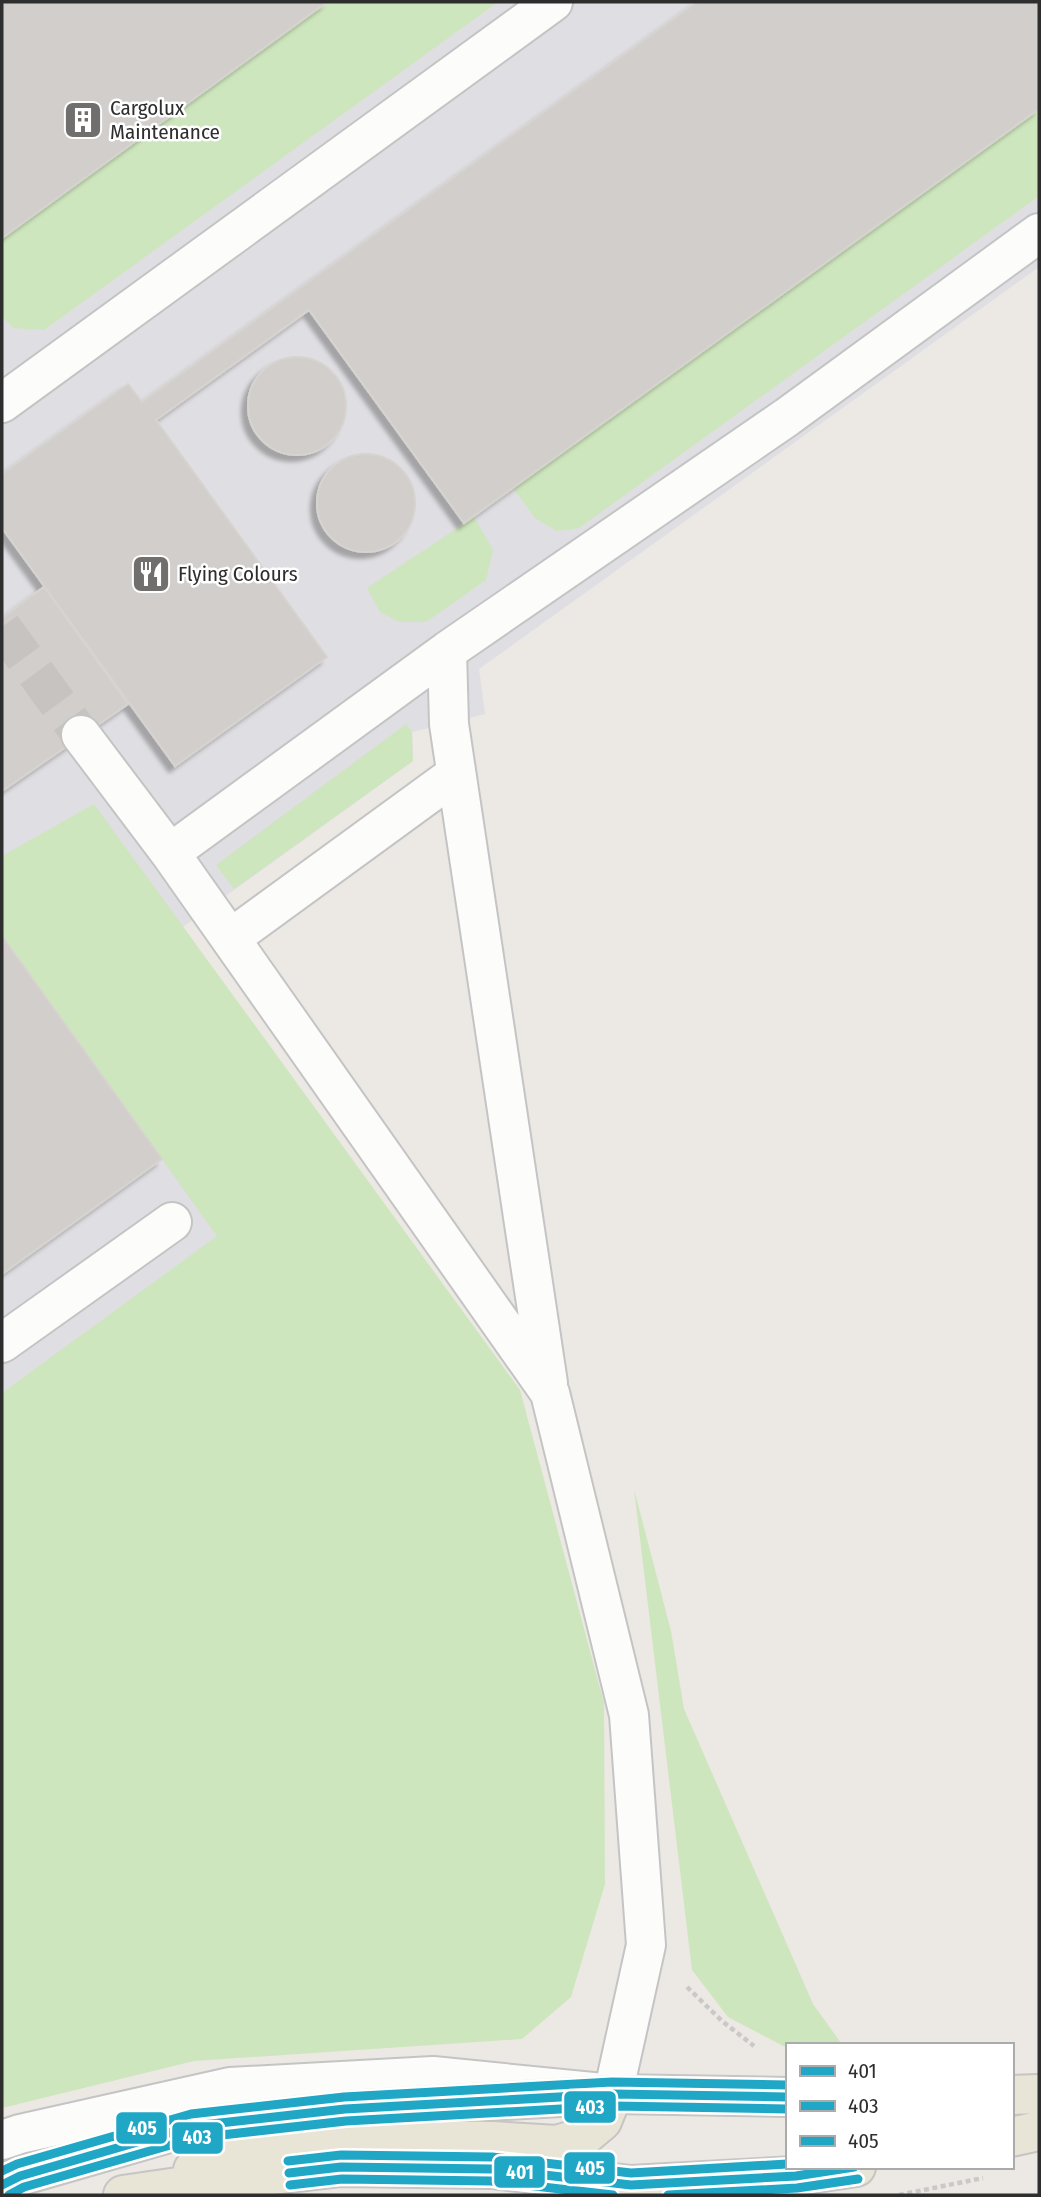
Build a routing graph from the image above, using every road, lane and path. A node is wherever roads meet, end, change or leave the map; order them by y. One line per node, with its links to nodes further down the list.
1 (553, 2): 3 (lane)
2 (1039, 233): 4 (lane)
3 (2, 403)
4 (447, 651): 6 (lane); 7 (lane)
5 (81, 735): 7 (lane)
6 (456, 774): 8 (lane); 11 (lane)
7 (170, 853): 8 (lane)
8 (230, 938): 11 (lane)
9 (172, 1222): 10 (lane)
10 (2, 1343)
11 (550, 1393): 12 (lane)
12 (646, 1945): 13 (path); 14 (lane)
13 (786, 2086)
14 (614, 2094): 17 (main road); 20 (lane); 23 (main road); 24 (main road)
15 (1039, 2094): 16 (main road)
16 (1013, 2095)
17 (786, 2097)
18 (1039, 2131): 19 (main road)
19 (1013, 2137)
20 (2, 2140)
21 (843, 2169): 24 (main road)
22 (988, 2178): 25 (path)
23 (2, 2185)
24 (125, 2194)
25 (899, 2195)

